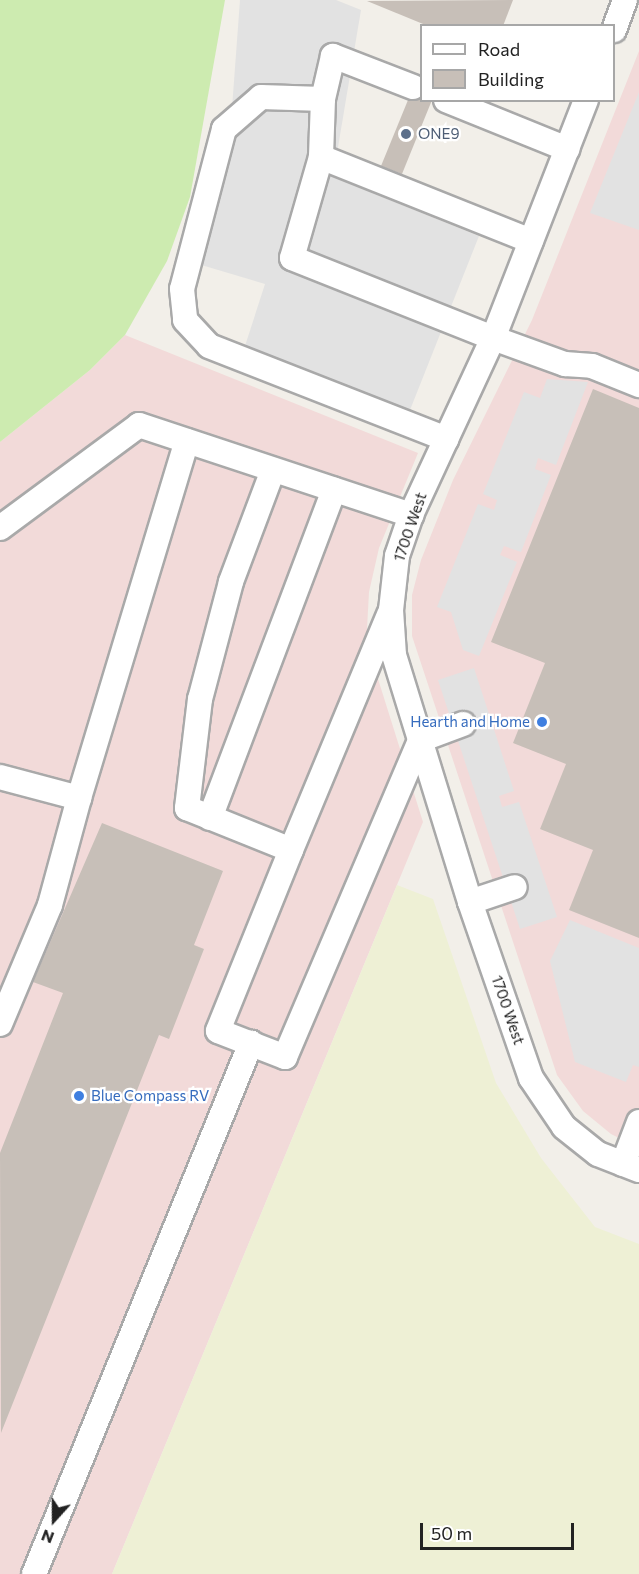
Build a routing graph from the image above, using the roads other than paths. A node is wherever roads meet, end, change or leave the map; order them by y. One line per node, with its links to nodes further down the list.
1 (625, 0): 2 (street)
2 (615, 27)
3 (413, 87): 4 (street)
4 (323, 99): 8 (street); 12 (street)
5 (451, 102): 7 (street)
6 (585, 102): 7 (street, 1700 West)
7 (567, 148): 9 (street, 1700 West)
8 (321, 157): 9 (street); 10 (street)
9 (531, 241): 10 (street, 1700 West)
10 (493, 338): 11 (street); 12 (street, 1700 West)
11 (639, 386)
12 (446, 439): 16 (street, 1700 West)
13 (187, 441): 14 (street); 17 (street); 22 (street)
14 (273, 470): 15 (street); 23 (street)
15 (334, 490): 16 (street); 23 (street)
16 (411, 516): 18 (street, 1700 West)
17 (0, 528)
18 (391, 610): 20 (street, 1700 West); 24 (street)
19 (463, 724): 20 (street)
20 (420, 740): 26 (street, 1700 West); 28 (street)
21 (0, 777): 22 (street)
22 (79, 798): 27 (street)
23 (210, 818): 24 (street)
24 (291, 850): 28 (street)
25 (515, 887): 26 (street)
26 (470, 902): 30 (street, 1700 West)
27 (0, 1024)
28 (251, 1043): 31 (street)
29 (639, 1122): 30 (street)
30 (631, 1167)
31 (34, 1574)

